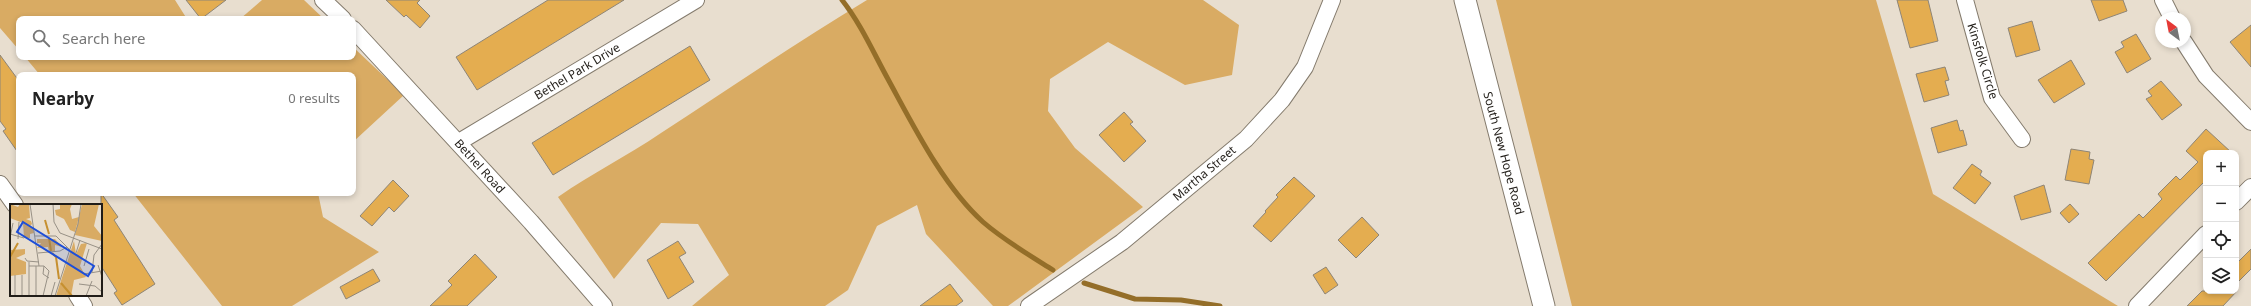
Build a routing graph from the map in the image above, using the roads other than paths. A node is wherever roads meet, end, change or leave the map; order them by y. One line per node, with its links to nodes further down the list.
1 (323, 0): 8 (street)
2 (696, 0): 13 (street, Bethel Park Drive)
3 (1332, 0): 22 (street, Martha Street)
4 (1465, 0): 23 (main road, South New Hope Road)
5 (1965, 0): 12 (street, Kinsfolk Circle)
6 (2163, 0): 7 (street)
7 (2169, 12)
8 (340, 16)
9 (356, 32): 13 (street, Bethel Road)
10 (2188, 48): 11 (street)
11 (2251, 122)
12 (2022, 139)
13 (459, 142): 21 (street, Bethel Road)
14 (0, 184): 17 (street)
15 (2251, 187): 16 (street)
16 (2239, 199)
17 (14, 204)
18 (2203, 237): 24 (street)
19 (78, 296): 20 (street)
20 (84, 306)
21 (604, 306)
22 (1029, 306)
23 (1544, 306)
24 (2137, 306)

